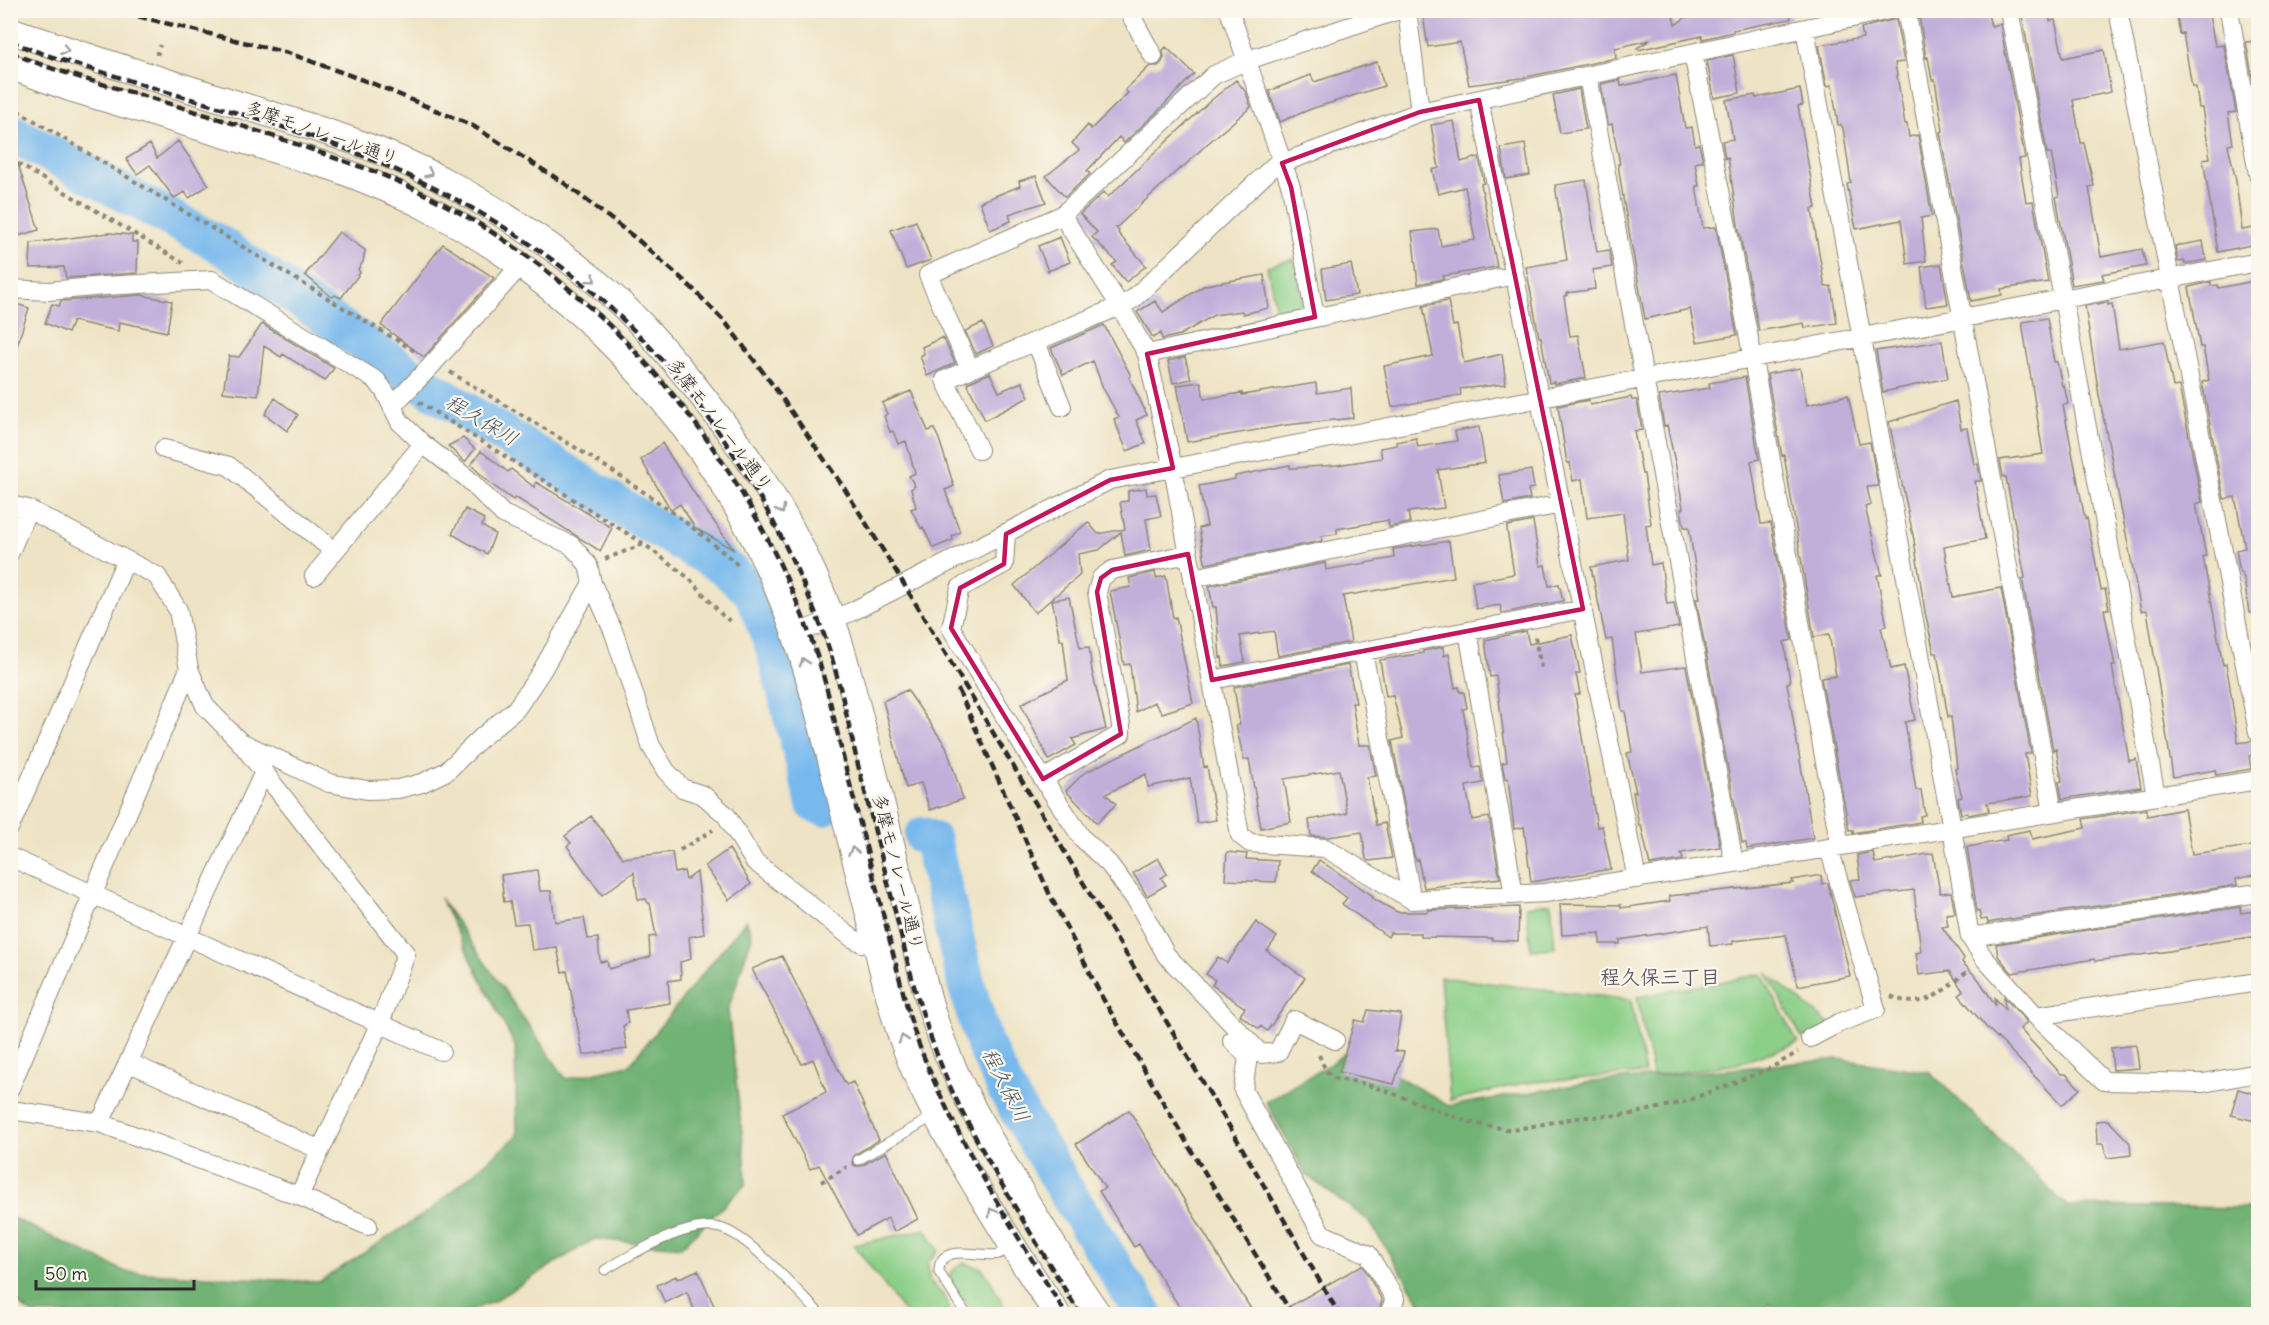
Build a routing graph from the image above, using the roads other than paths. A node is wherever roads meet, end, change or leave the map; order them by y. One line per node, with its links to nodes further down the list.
1 (1128, 10): 13 (street)
2 (1229, 10): 14 (street)
3 (1399, 10): 14 (street)
4 (1407, 10): 18 (street)
5 (1889, 10): 10 (street)
6 (1906, 10): 30 (street)
7 (2009, 10): 27 (street)
8 (2118, 10): 25 (street)
9 (2229, 10): 20 (street)
10 (1805, 29): 12 (street); 31 (street)
11 (10, 30): 55 (main road, 多摩モノレール通り, one-way to 55)
12 (1693, 53): 16 (street); 34 (street)
13 (1153, 56)
14 (1245, 61): 19 (street); 21 (street)
15 (10, 66): 23 (main road, 多摩モノレール通り)
16 (1588, 76): 17 (street); 36 (street)
17 (1479, 99): 18 (street); 24 (street)
18 (1420, 112): 19 (street)
19 (1282, 163): 28 (street); 29 (street)
20 (2259, 174)
21 (1062, 215): 28 (street); 35 (street)
22 (2259, 262): 25 (street)
23 (520, 266): 37 (street); 57 (main road, 多摩モノレール通り)
24 (1514, 275): 29 (street); 38 (street)
25 (2171, 279): 27 (street); 61 (street)
26 (10, 289): 37 (street)
27 (2062, 300): 30 (street); 66 (street)
28 (1120, 306): 32 (street); 33 (street)
29 (1315, 317): 33 (street)
30 (1962, 319): 31 (street); 67 (street)
31 (1862, 337): 34 (street); 69 (street)
32 (1036, 342): 35 (street); 39 (street)
33 (1147, 354): 43 (street)
34 (1753, 358): 36 (street); 70 (street)
35 (970, 369): 42 (street)
36 (1646, 379): 38 (street); 72 (street)
37 (402, 395): 40 (street)
38 (1540, 399): 43 (street); 44 (street)
39 (1062, 407)
40 (423, 444): 47 (street); 51 (street)
41 (164, 449): 47 (street)
42 (979, 450)
43 (1173, 468): 46 (street); 49 (street)
44 (1561, 504): 53 (street); 54 (street)
45 (19, 507): 48 (street); 50 (street)
46 (1006, 534): 55 (street); 64 (street)
47 (334, 550): 52 (street)
48 (10, 552)
49 (1188, 554): 53 (street); 64 (street)
50 (126, 560): 59 (street); 68 (street)
51 (590, 574): 62 (street); 80 (street)
52 (314, 576)
53 (1193, 578): 60 (street)
54 (1582, 609): 56 (street); 73 (street)
55 (831, 620): 57 (street); 103 (main road, 多摩モノレール通り)
56 (1468, 631): 58 (street); 76 (street)
57 (795, 634): 80 (main road, 多摩モノレール通り, one-way to 57)
58 (1363, 651): 60 (street); 77 (street)
59 (189, 669): 62 (street); 74 (street)
60 (1212, 680): 77 (street)
61 (2259, 732)
62 (241, 743): 63 (street)
63 (264, 772): 78 (street); 84 (street)
64 (1043, 779): 82 (street)
65 (2259, 780): 66 (street)
66 (2156, 796): 67 (street)
67 (2053, 812): 69 (street)
68 (10, 827)
69 (1952, 828): 70 (street); 79 (street)
70 (1834, 847): 72 (street); 85 (street)
71 (10, 857): 74 (street)
72 (1734, 863): 73 (street)
73 (1637, 879): 76 (street)
74 (93, 894): 78 (street); 90 (street)
75 (2259, 894): 79 (street)
76 (1514, 895): 77 (street)
77 (1412, 900)
78 (188, 937): 84 (street); 88 (street)
79 (1970, 937): 83 (street)
80 (875, 939): 92 (main road, 多摩モノレール通り, one-way to 80)
81 (2259, 982): 83 (street)
82 (1195, 984): 86 (street); 104 (street)
83 (2036, 1016): 89 (street)
84 (380, 1023): 87 (street); 94 (street)
85 (1810, 1038)
86 (1335, 1040)
87 (441, 1051)
88 (130, 1063): 93 (street); 94 (street)
89 (2259, 1073)
90 (10, 1089)
91 (10, 1110): 93 (street)
92 (936, 1115): 95 (lane); 98 (main road, 多摩モノレール通り, one-way to 92)
93 (100, 1123): 96 (street)
94 (320, 1150): 96 (street)
95 (858, 1160)
96 (299, 1196): 97 (street)
97 (368, 1226)
98 (1012, 1246): 101 (lane); 102 (main road, 多摩モノレール通り)
99 (605, 1270): 100 (lane)
100 (820, 1314)
101 (966, 1314)
102 (1057, 1314)
103 (1098, 1314)
104 (1389, 1314)

